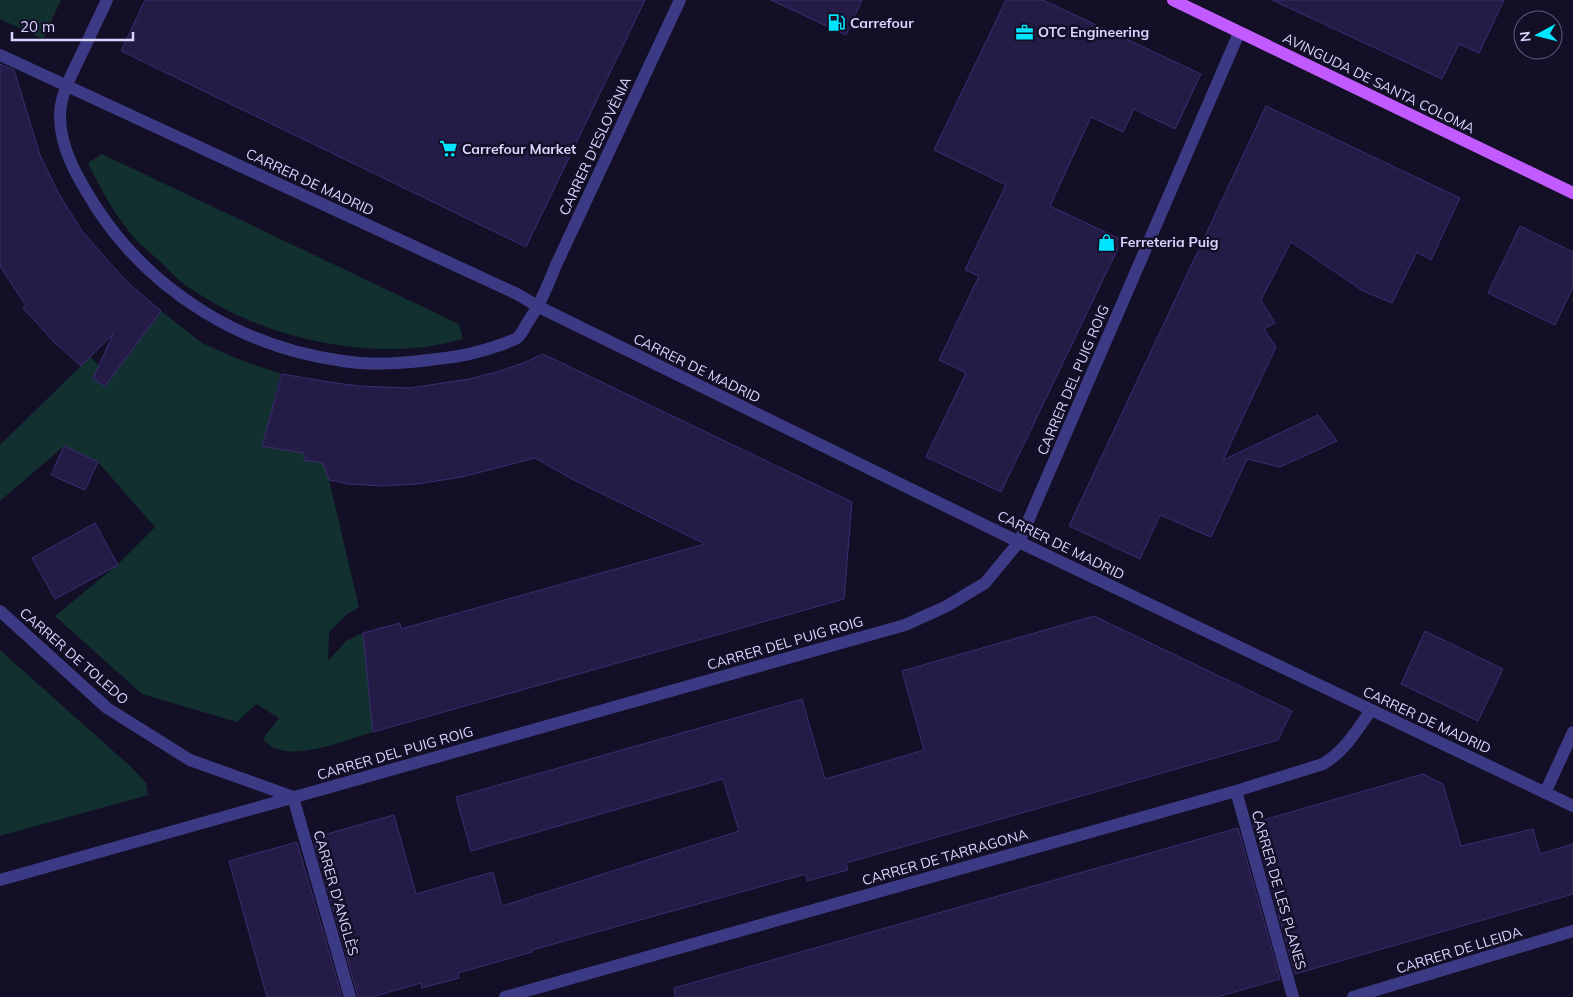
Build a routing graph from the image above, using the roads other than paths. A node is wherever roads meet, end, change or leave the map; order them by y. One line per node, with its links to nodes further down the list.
1 (107, 0): 6 (street)
2 (680, 0): 8 (street, CARRER D'ESLOVÈNIA)
3 (1172, 0): 4 (main road, AVINGUDA DE SANTA COLOMA)
4 (1239, 33): 7 (main road, AVINGUDA DE SANTA COLOMA); 9 (street, CARRER DEL PUIG ROIG)
5 (0, 55): 6 (street, CARRER DE MADRID)
6 (67, 86): 8 (street, CARRER DE MADRID); 8 (street)
7 (1573, 193)
8 (539, 307): 9 (street, CARRER DE MADRID)
9 (1019, 542): 11 (street, CARRER DE MADRID); 15 (street, CARRER DEL PUIG ROIG)
10 (0, 612): 15 (street, CARRER DE TOLEDO)
11 (1371, 710): 13 (street, CARRER DE TARRAGONA); 14 (street, CARRER DE MADRID)
12 (1573, 732): 14 (street)
13 (1236, 791): 20 (street, CARRER DE TARRAGONA); 21 (street, CARRER DE LES PLANES)
14 (1545, 792): 16 (street, CARRER DE MADRID)
15 (293, 797): 17 (street, CARRER DEL PUIG ROIG); 19 (street, CARRER D'ANGLÈS)
16 (1573, 806)
17 (0, 880)
18 (1573, 931): 22 (street, CARRER DE LLEIDA)
19 (350, 997)
20 (505, 997)
21 (1293, 997)
22 (1353, 997)

